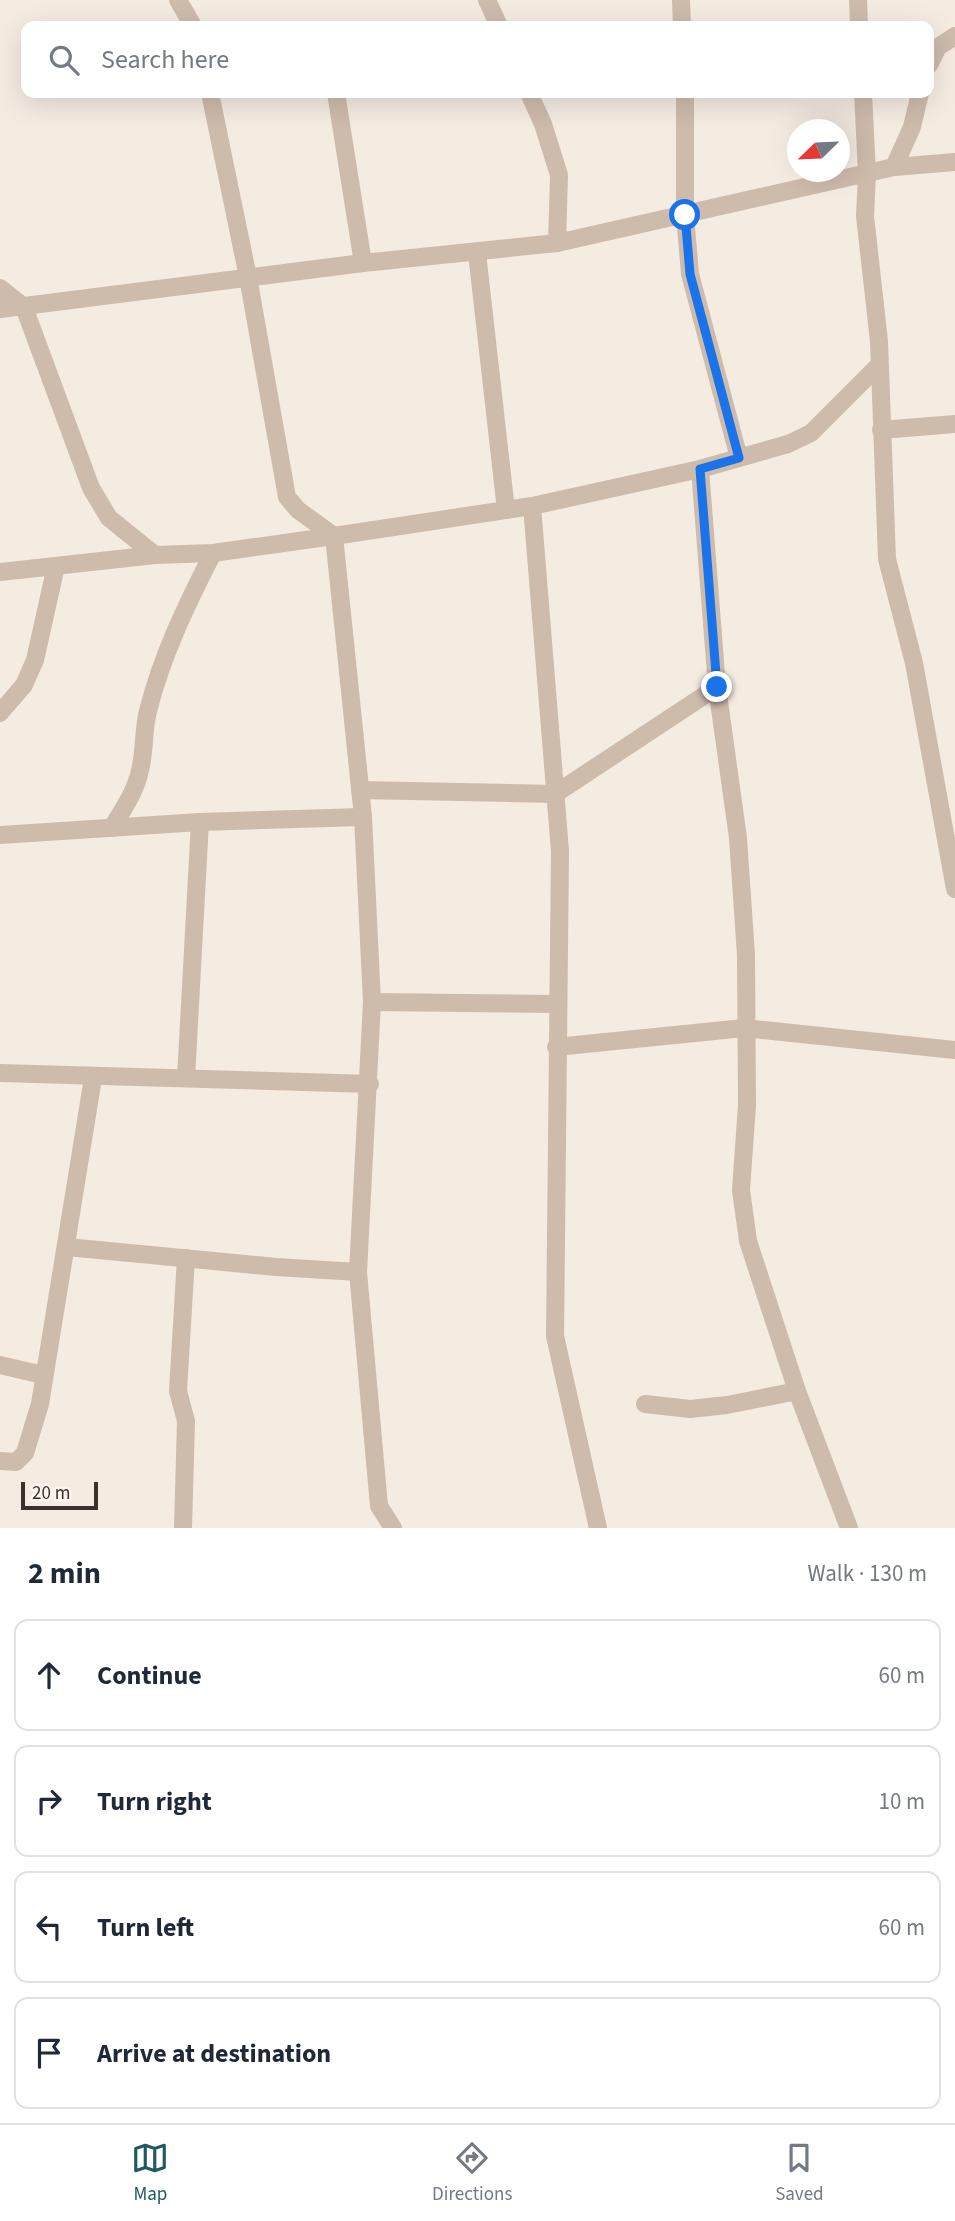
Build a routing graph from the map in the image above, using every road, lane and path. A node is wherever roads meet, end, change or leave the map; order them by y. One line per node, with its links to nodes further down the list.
1 (178, 0): 5 (street)
2 (487, 0): 6 (street)
3 (681, 0): 7 (street)
4 (858, 0): 8 (street)
5 (189, 21)
6 (497, 21)
7 (682, 21)
8 (859, 21)
9 (955, 36): 10 (street)
10 (934, 55)
11 (211, 98): 24 (street)
12 (337, 98): 23 (street)
13 (531, 98): 21 (street)
14 (685, 98): 20 (street)
15 (863, 98): 19 (street)
16 (919, 98): 18 (street)
17 (955, 162): 18 (street)
18 (894, 167): 19 (street)
19 (867, 174): 20 (street); 28 (street)
20 (685, 215): 21 (street); 31 (street)
21 (557, 243): 22 (street)
22 (477, 253): 23 (street); 34 (street)
23 (363, 263): 24 (street)
24 (248, 277): 26 (street); 35 (street)
25 (0, 288): 26 (street)
26 (24, 307): 27 (street); 37 (street)
27 (0, 309)
28 (878, 366): 30 (street); 31 (street)
29 (955, 424): 30 (street)
30 (881, 430): 48 (street)
31 (739, 458): 32 (street)
32 (700, 469): 33 (street); 40 (street)
33 (532, 506): 34 (street); 43 (street)
34 (506, 510): 35 (street)
35 (334, 536): 36 (street); 42 (street)
36 (213, 553): 37 (street); 46 (street)
37 (155, 555): 38 (street)
38 (55, 566): 39 (street); 41 (street)
39 (0, 572)
40 (717, 687): 43 (street); 51 (street)
41 (0, 713)
42 (360, 790): 43 (street); 44 (street)
43 (555, 793): 50 (street)
44 (363, 817): 45 (street); 49 (street)
45 (200, 822): 46 (street); 55 (street)
46 (112, 828): 47 (street)
47 (0, 835)
48 (955, 889)
49 (372, 1002): 50 (street); 57 (street)
50 (557, 1004): 52 (street)
51 (744, 1028): 52 (street); 53 (street); 63 (street)
52 (556, 1046): 70 (street)
53 (955, 1050)
54 (0, 1073): 56 (street)
55 (186, 1077): 56 (street); 57 (street)
56 (93, 1078): 58 (street)
57 (370, 1084): 60 (street)
58 (66, 1247): 59 (street); 62 (street)
59 (186, 1258): 60 (street); 67 (street)
60 (358, 1272): 66 (street)
61 (0, 1365): 62 (street)
62 (43, 1375): 65 (street)
63 (797, 1391): 64 (street); 71 (street)
64 (645, 1404)
65 (0, 1461)
66 (379, 1506): 68 (street); 69 (street)
67 (183, 1528)
68 (374, 1528)
69 (393, 1528)
70 (598, 1528)
71 (849, 1528)

